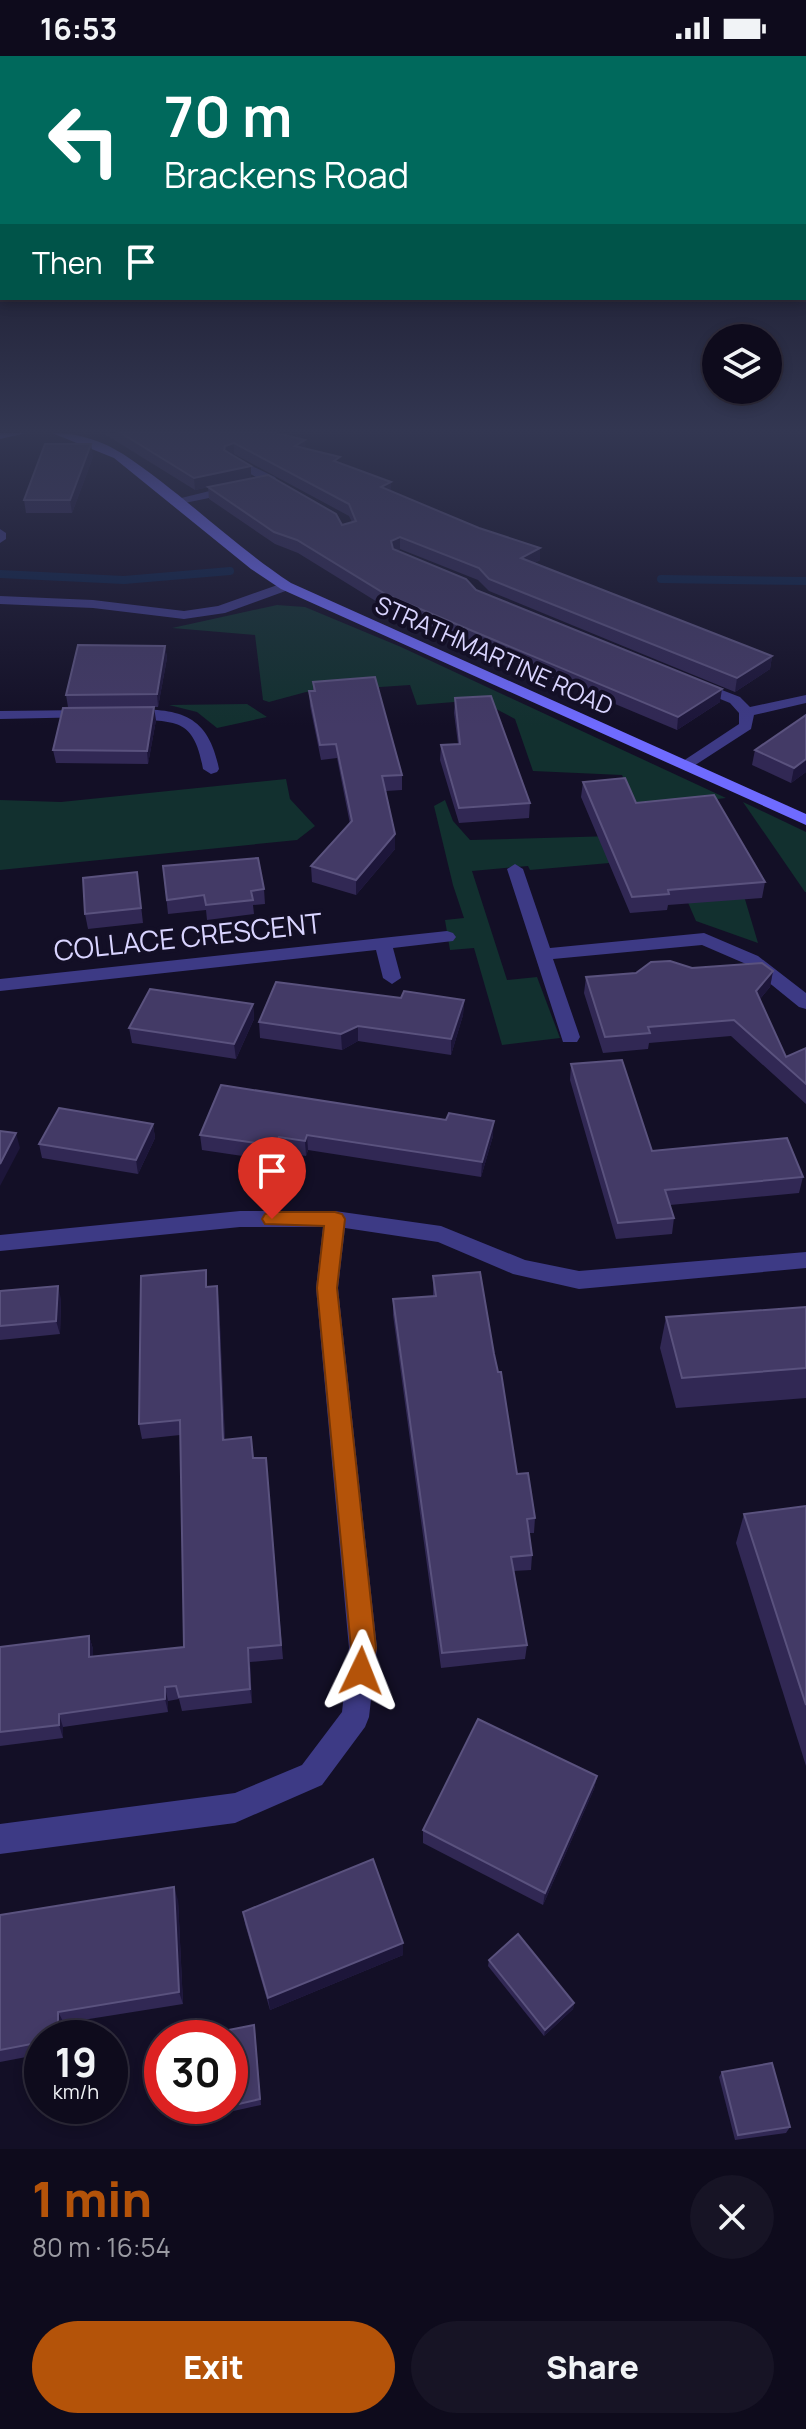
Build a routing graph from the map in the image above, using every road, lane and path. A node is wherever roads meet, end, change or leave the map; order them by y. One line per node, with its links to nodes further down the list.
1 (212, 531): 2 (street, STRATHMARTINE ROAD)
2 (286, 586): 3 (street); 8 (street, STRATHMARTINE ROAD)
3 (0, 600)
4 (679, 677): 6 (street)
5 (806, 699): 6 (street)
6 (747, 712): 8 (street)
7 (0, 715): 9 (street)
8 (686, 766): 10 (street, STRATHMARTINE ROAD)
9 (211, 769)
10 (806, 820)
11 (515, 869): 14 (street)
12 (447, 937): 13 (street, COLLACE CRESCENT)
13 (383, 944): 15 (street); 16 (street, COLLACE CRESCENT)
14 (545, 954): 17 (street); 18 (street)
15 (392, 978)
16 (0, 985)
17 (806, 1003)
18 (570, 1037)
19 (335, 1219): 20 (street); 21 (street); 22 (street)
20 (0, 1243)
21 (806, 1260)
22 (0, 1839)

